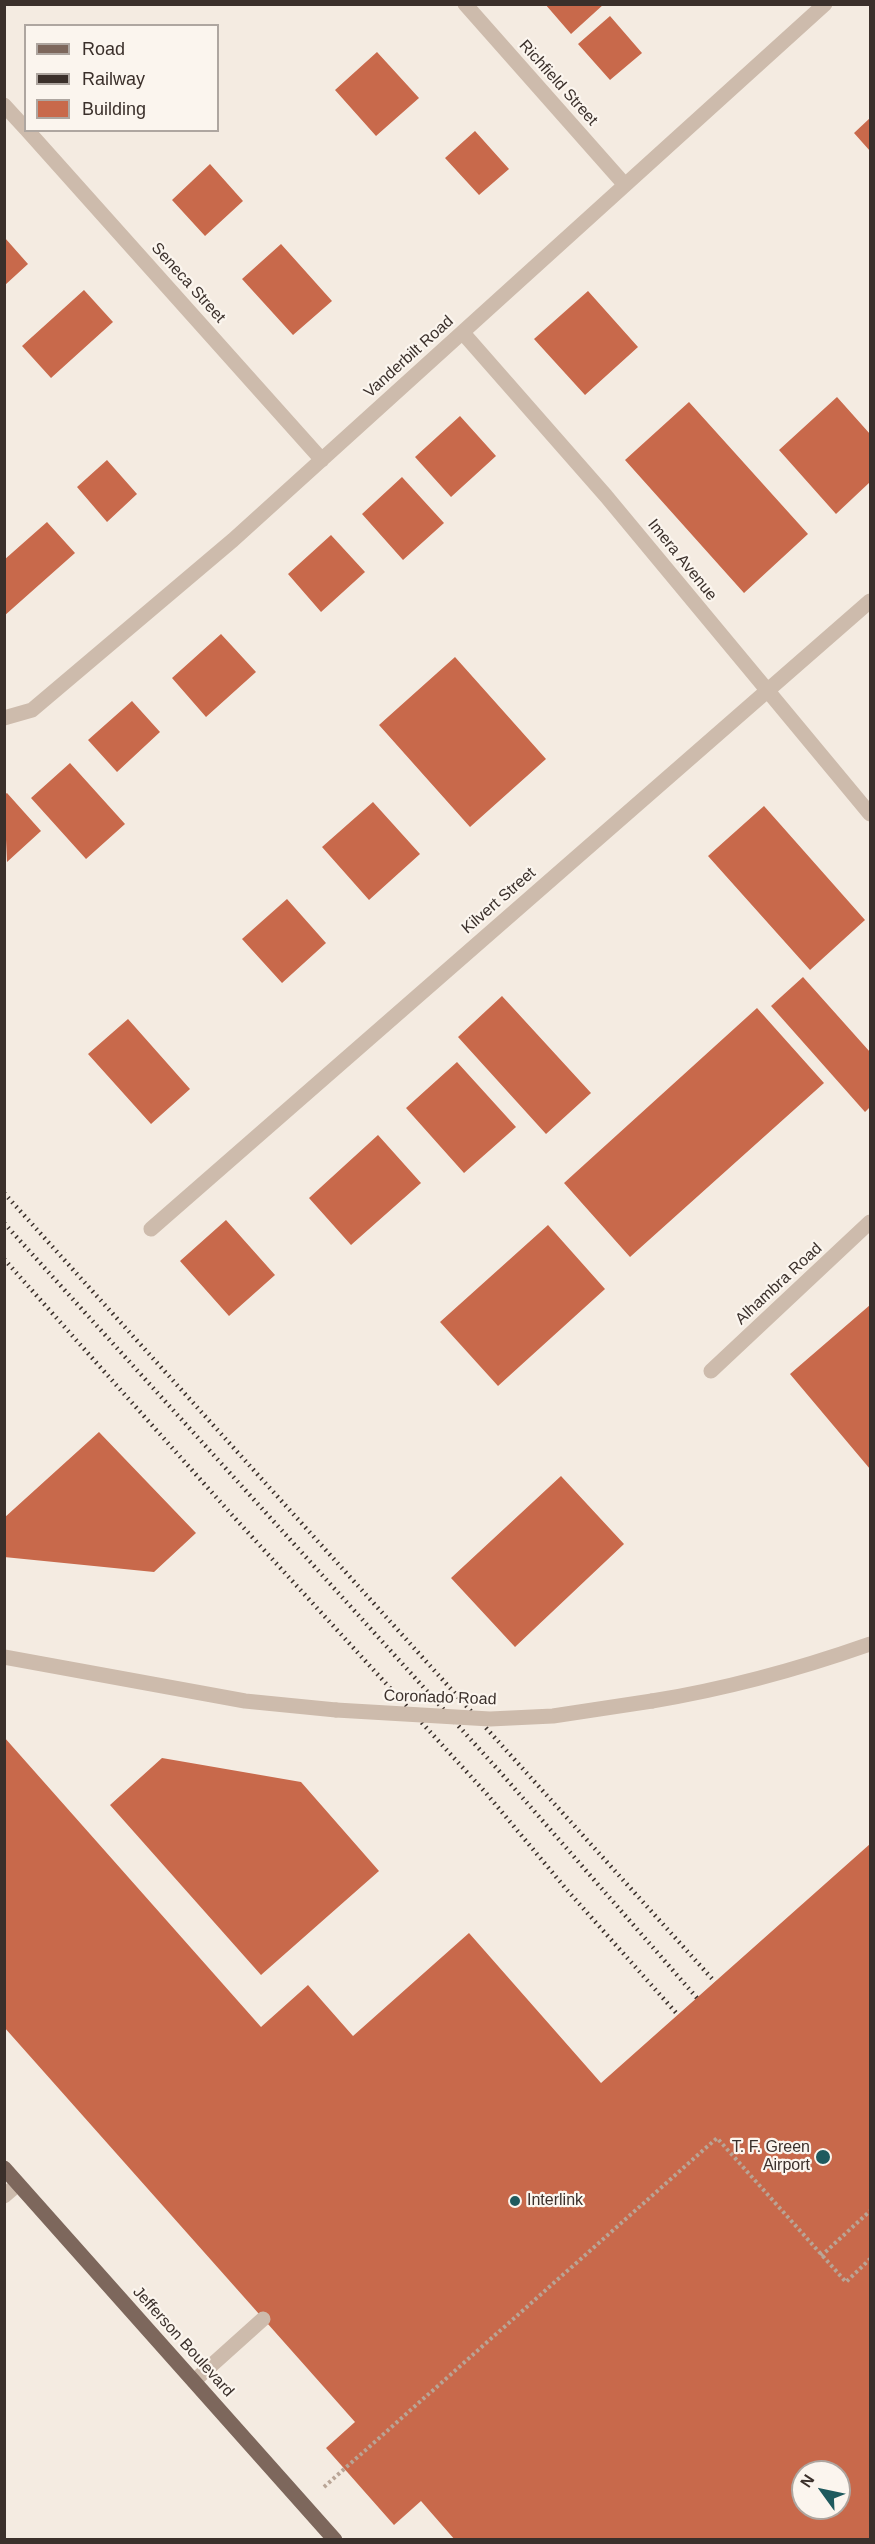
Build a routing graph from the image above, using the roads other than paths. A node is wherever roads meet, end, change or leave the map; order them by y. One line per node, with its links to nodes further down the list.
1 (465, 4): 6 (street, Richfield Street)
2 (825, 4): 6 (street, Vanderbilt Road)
3 (4, 105): 4 (street, Seneca Street)
4 (24, 128)
5 (28, 132): 8 (street, Seneca Street)
6 (625, 185): 7 (street, Vanderbilt Road)
7 (463, 333): 8 (street, Vanderbilt Road); 10 (street, Imera Avenue)
8 (322, 460): 11 (street, Vanderbilt Road)
9 (870, 601): 10 (street, Kilvert Street)
10 (766, 691): 12 (street, Imera Avenue); 14 (street, Kilvert Street)
11 (5, 718)
12 (870, 813)
13 (870, 1222): 15 (street, Alhambra Road)
14 (152, 1228)
15 (711, 1371)
16 (870, 1644): 17 (street, Coronado Road, bridge)
17 (4, 1657)
18 (4, 2168): 19 (main road, Jefferson Boulevard)
19 (18, 2184): 20 (street); 22 (main road, Jefferson Boulevard)
20 (4, 2196)
21 (263, 2319): 22 (street)
22 (194, 2381): 23 (main road, Jefferson Boulevard)
23 (335, 2540)

